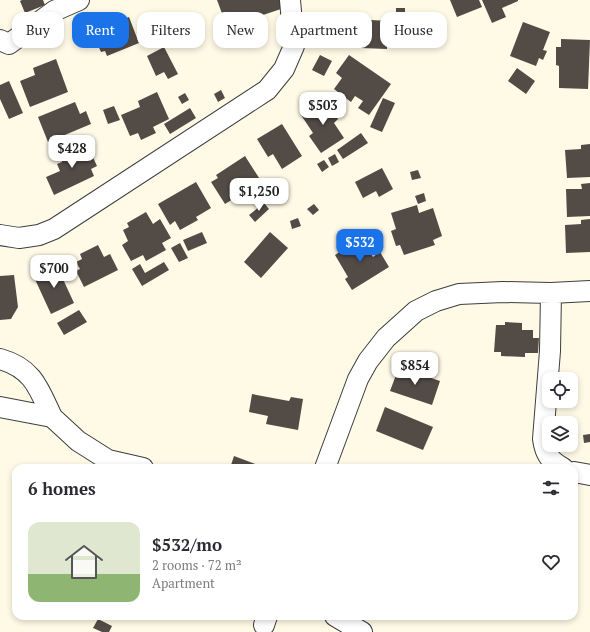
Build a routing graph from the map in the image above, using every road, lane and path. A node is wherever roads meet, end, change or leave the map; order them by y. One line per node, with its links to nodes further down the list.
1 (79, 0): 3 (street)
2 (290, 0): 4 (street)
3 (0, 40)
4 (0, 235)
5 (590, 291): 6 (street)
6 (551, 293): 11 (street); 12 (street)
7 (0, 359): 9 (street)
8 (0, 407): 9 (street)
9 (52, 417): 10 (street)
10 (126, 464)
11 (326, 464)
12 (557, 464)
13 (578, 473): 14 (street)
14 (590, 475)
15 (342, 620): 16 (street)
16 (362, 632)

